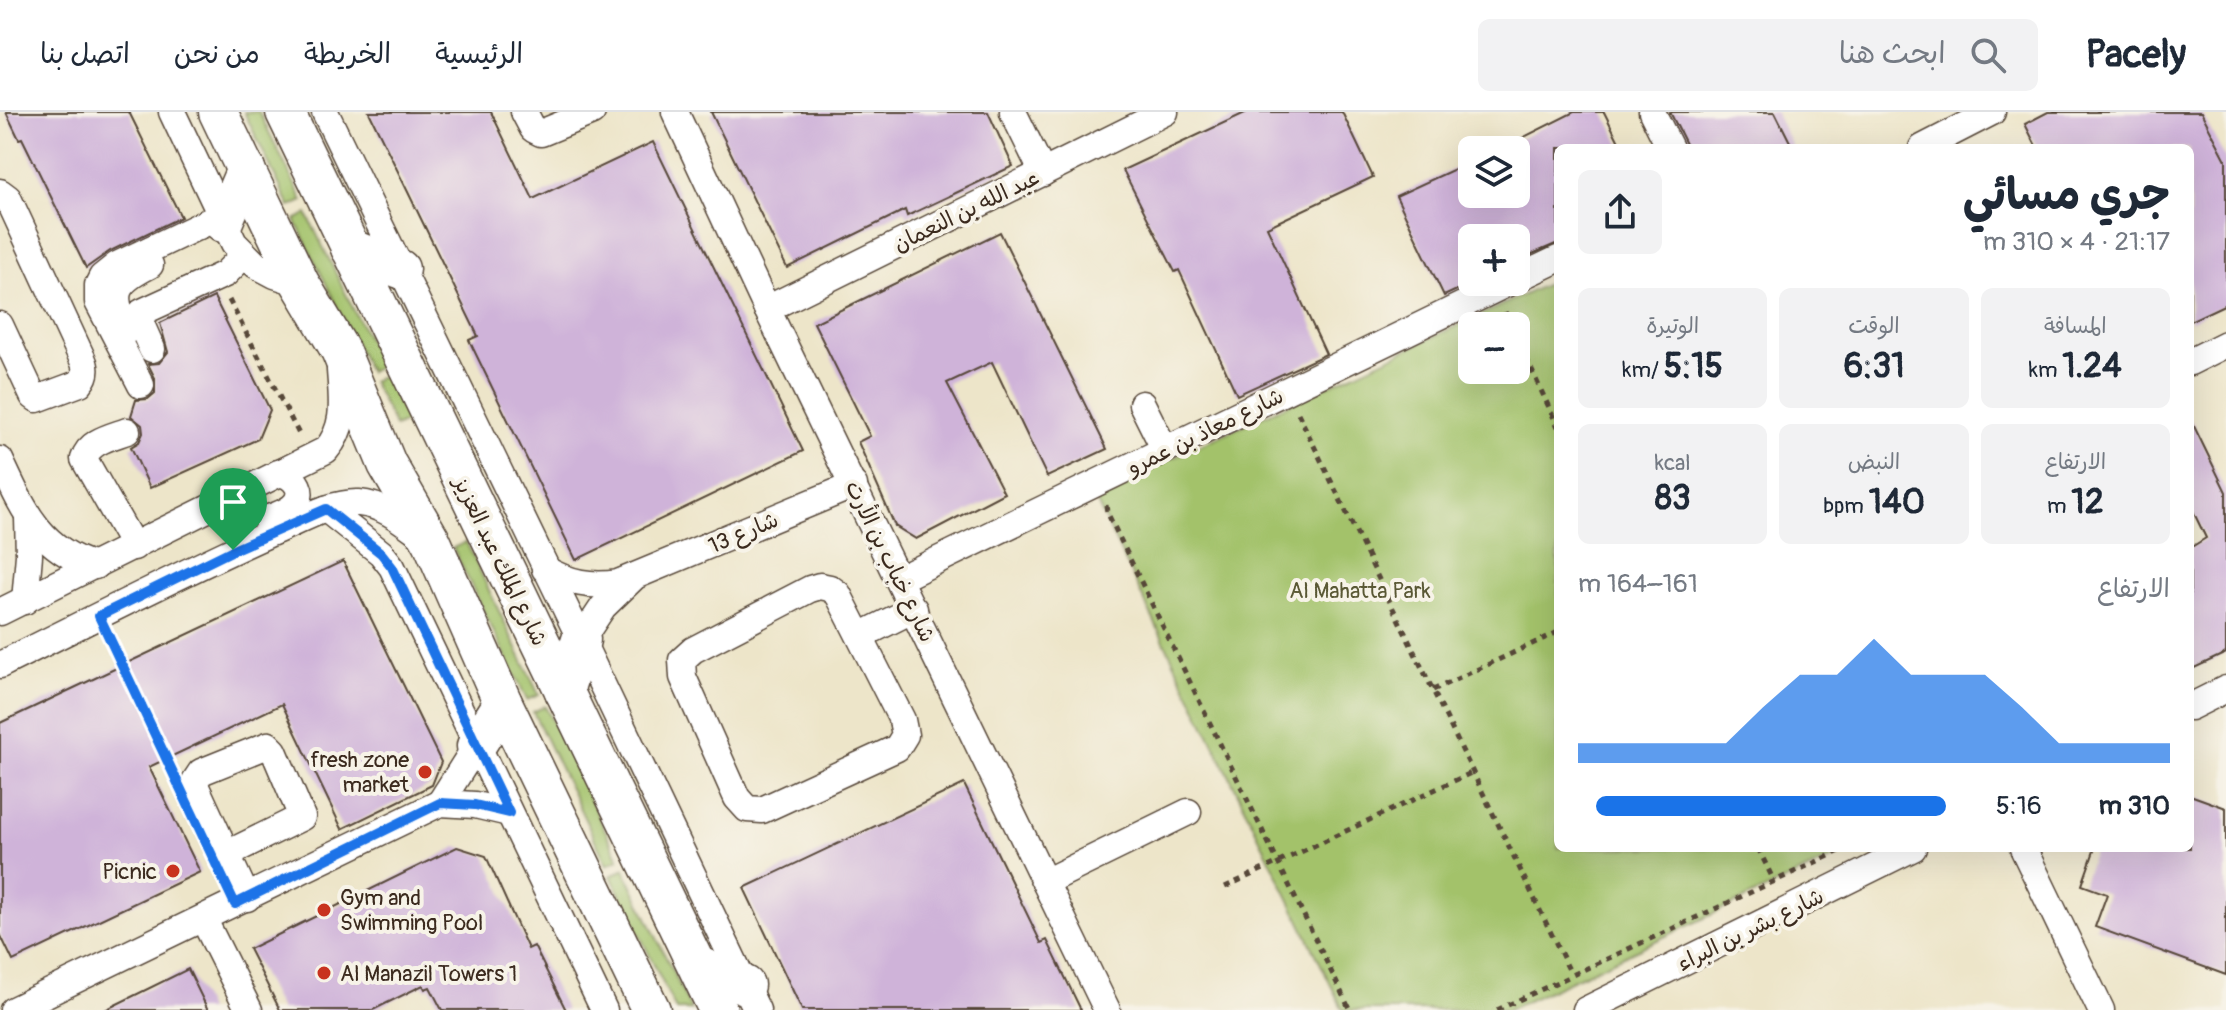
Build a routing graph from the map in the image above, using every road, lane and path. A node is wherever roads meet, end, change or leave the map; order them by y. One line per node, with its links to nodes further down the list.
1 (172, 112): 17 (street)
2 (218, 112): 14 (highway)
3 (285, 112): 18 (highway, شارع الملك عبد العزيز)
4 (325, 112): 21 (street, شارع الملك عبد العزيز)
5 (524, 112): 6 (street)
6 (592, 112)
7 (675, 112): 26 (street, شارع خباب بن الأرت)
8 (1013, 112): 15 (street)
9 (1165, 112): 15 (street, عبد الله بن النعمان)
10 (1652, 112): 12 (street)
11 (1992, 112): 13 (street)
12 (1668, 144)
13 (1930, 144)
14 (246, 169): 17 (highway); 24 (highway)
15 (1043, 173): 26 (street, عبد الله بن النعمان)
16 (0, 192): 27 (street)
17 (223, 223): 19 (street); 23 (street)
18 (350, 248): 21 (highway); 61 (highway, شارع الملك عبد العزيز)
19 (244, 255): 23 (street); 24 (street)
20 (1554, 261): 22 (street)
21 (400, 269): 48 (street, شارع الملك عبد العزيز)
22 (1530, 272)
23 (217, 277): 37 (path)
24 (300, 283): 29 (highway)
25 (1481, 296): 36 (street, شارع معاذ بن عمرو)
26 (767, 309): 40 (street, شارع خباب بن الأرت)
27 (0, 325)
28 (2226, 344): 30 (street)
29 (340, 350): 37 (street); 44 (highway)
30 (2194, 360)
31 (1530, 366): 34 (path)
32 (1142, 404): 36 (street)
33 (1296, 408): 60 (path)
34 (1554, 418)
35 (127, 431): 45 (street)
36 (1165, 450): 50 (street, شارع معاذ بن عمرو)
37 (311, 457): 39 (street)
38 (2, 469): 43 (street)
39 (278, 473): 45 (street); 46 (street)
40 (854, 485): 49 (street, شارع 13); 50 (street, شارع خباب بن الأرت)
41 (326, 509): 44 (street); 46 (street); 64 (street)
42 (1107, 512): 75 (path)
43 (28, 518): 47 (street); 51 (street)
44 (432, 542): 62 (highway)
45 (134, 547): 47 (street)
46 (233, 550): 54 (street)
47 (95, 566): 51 (street)
48 (545, 569): 49 (street, شارع 13); 57 (street, شارع الملك عبد العزيز)
49 (632, 579): 57 (street, شارع 13)
50 (899, 579): 52 (street, شارع خباب بن الأرت)
51 (25, 601): 53 (street)
52 (914, 609): 56 (street); 77 (street, شارع خباب بن الأرت)
53 (0, 612)
54 (99, 616): 58 (street); 66 (path)
55 (1554, 634): 60 (path)
56 (860, 636): 56 (street)
57 (581, 640): 61 (highway); 82 (street, شارع الملك عبد العزيز)
58 (0, 665)
59 (2226, 689): 63 (street)
60 (1433, 690): 65 (path)
61 (564, 691): 82 (highway, شارع الملك عبد العزيز)
62 (503, 703): 64 (highway); 86 (highway)
63 (2194, 705)
64 (476, 746): 67 (street); 69 (street)
65 (1473, 772): 75 (path); 81 (path)
66 (174, 775)
67 (440, 803): 69 (street); 79 (street)
68 (1188, 812): 77 (street)
69 (509, 813): 85 (street)
70 (1760, 852): 76 (path)
71 (1837, 852): 76 (path)
72 (1905, 852): 90 (street, شارع بشر بن البراء)
73 (2025, 852): 91 (street)
74 (227, 854): 74 (street); 79 (street)
75 (1278, 863): 78 (path); 88 (path)
76 (1774, 881): 81 (path)
77 (1045, 882): 87 (street, شارع خباب بن الأرت)
78 (1225, 887)
79 (247, 898): 80 (street)
80 (204, 920): 83 (street); 84 (street)
81 (1571, 974): 89 (path)
82 (740, 1002)
83 (13, 1010)
84 (249, 1010)
85 (604, 1010)
86 (651, 1010)
87 (1107, 1010)
88 (1350, 1010)
89 (1497, 1010)
90 (1586, 1010)
91 (2101, 1010)

